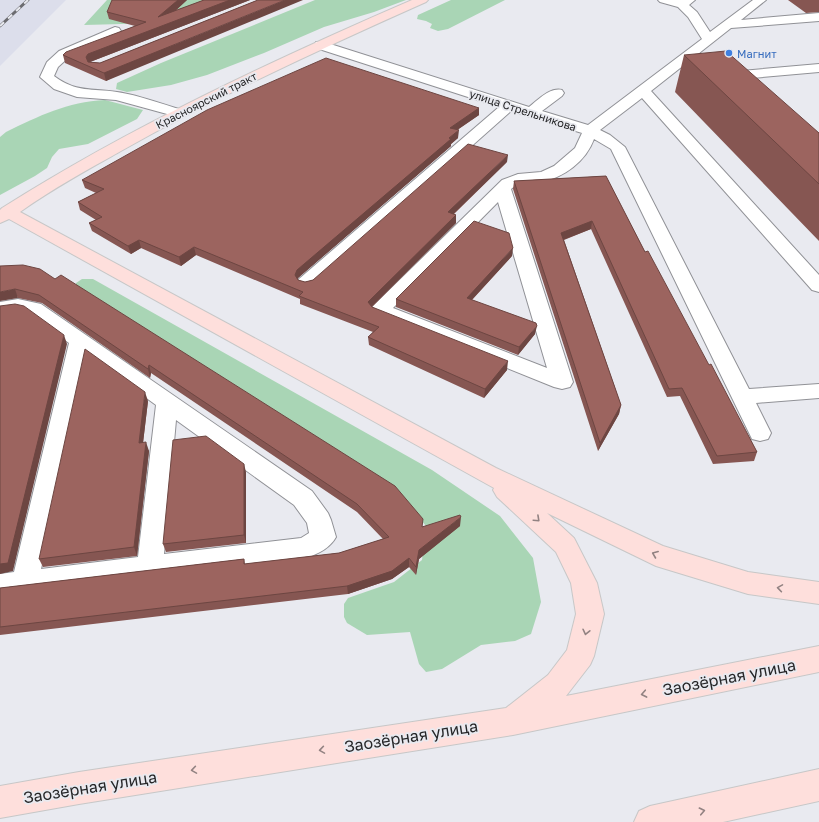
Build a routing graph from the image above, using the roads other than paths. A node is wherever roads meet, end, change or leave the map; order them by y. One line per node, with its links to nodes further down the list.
1 (422, 0): 9 (main road, Красноярский тракт)
2 (664, 0): 4 (street)
3 (760, 0): 6 (street, улица Стрельникова)
4 (685, 2): 8 (street)
5 (819, 17): 6 (street)
6 (728, 25): 8 (street, улица Стрельникова)
7 (114, 31): 18 (street)
8 (709, 40): 10 (street, улица Стрельникова)
9 (320, 45): 16 (street, улица Стрельникова); 18 (main road, Красноярский тракт)
10 (681, 61): 11 (street); 14 (street, улица Стрельникова)
11 (695, 65)
12 (819, 68): 13 (street)
13 (708, 69)
14 (642, 91): 19 (street, улица Стрельникова); 23 (street)
15 (557, 93): 17 (street)
16 (509, 105): 17 (street, улица Стрельникова); 22 (street)
17 (531, 112): 19 (street, улица Стрельникова)
18 (178, 113): 21 (main road, Красноярский тракт)
19 (590, 131): 20 (street); 27 (street)
20 (502, 188): 20 (street)
21 (4, 215): 30 (main road)
22 (306, 283)
23 (819, 286)
24 (0, 308): 25 (street)
25 (80, 340): 28 (street); 32 (street)
26 (819, 391): 27 (street)
27 (742, 397): 29 (street)
28 (167, 402): 31 (street); 31 (street)
29 (760, 433)
30 (488, 474): 34 (main road, one-way to 30); 36 (main road, one-way to 36)
31 (150, 567): 32 (street)
32 (25, 582): 33 (street)
33 (0, 585)
34 (819, 593)
35 (819, 659): 36 (main road, Заозёрная улица, one-way to 36)
36 (513, 721): 38 (main road, Заозёрная улица, one-way to 38)
37 (819, 785): 39 (main road, one-way to 37)
38 (0, 802)
39 (650, 822)

